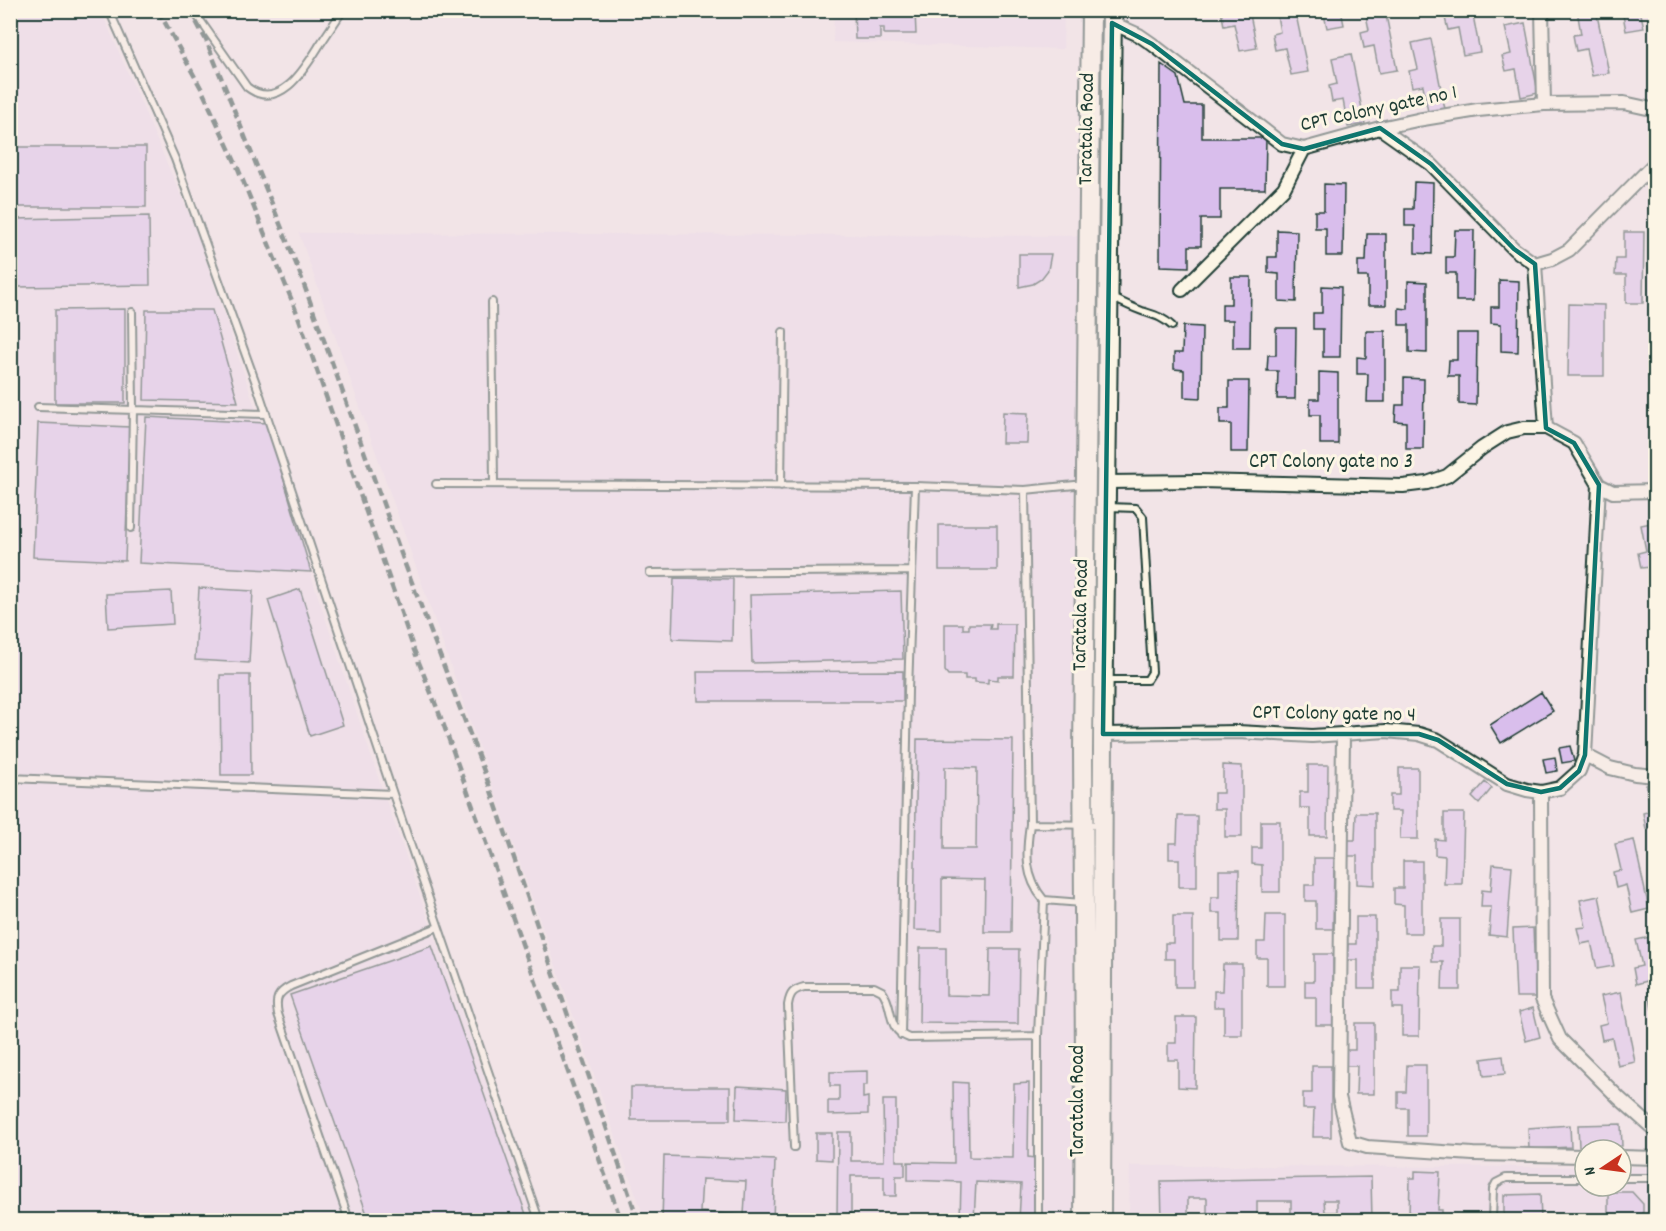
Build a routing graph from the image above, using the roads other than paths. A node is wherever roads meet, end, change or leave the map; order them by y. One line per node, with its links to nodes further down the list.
1 (109, 10): 21 (lane)
2 (193, 10): 3 (lane)
3 (343, 10)
4 (1092, 10): 24 (main road)
5 (1542, 10): 7 (street)
6 (1112, 17): 10 (street, CPT Colony gate no 1); 14 (main road, Taratala Road)
7 (1544, 104): 8 (street, CPT Colony gate no 1); 9 (street, CPT Colony gate no 1)
8 (1656, 111)
9 (1380, 128): 10 (street, CPT Colony gate no 1); 12 (street)
10 (1304, 149): 13 (street)
11 (1656, 162): 12 (street)
12 (1534, 264): 22 (street)
13 (1182, 290)
14 (1108, 296): 17 (lane); 23 (main road, Taratala Road)
15 (492, 302): 26 (lane)
16 (132, 312): 20 (lane)
17 (1172, 326)
18 (783, 332): 28 (lane)
19 (39, 407): 20 (lane)
20 (133, 410): 21 (lane); 33 (lane)
21 (266, 414): 43 (lane)
22 (1546, 428): 23 (street, CPT Colony gate no 3); 27 (street)
23 (1106, 482): 32 (main road, Taratala Road)
24 (1085, 483): 30 (lane); 45 (main road)
25 (436, 484): 26 (lane)
26 (494, 484): 28 (lane)
27 (1599, 485): 31 (street); 39 (street)
28 (781, 486): 29 (lane)
29 (915, 486): 30 (lane); 34 (lane)
30 (1025, 490): 44 (lane)
31 (1656, 491)
32 (1106, 507): 36 (main road, Taratala Road); 36 (lane)
33 (131, 528)
34 (912, 571): 35 (lane); 50 (lane)
35 (651, 573)
36 (1103, 680): 37 (main road, Taratala Road)
37 (1103, 734): 38 (street, CPT Colony gate no 4); 46 (main road, Taratala Road)
38 (1343, 734): 42 (street, CPT Colony gate no 4); 54 (street)
39 (1586, 755): 40 (street); 42 (street)
40 (1656, 776)
41 (10, 778): 43 (lane)
42 (1541, 792): 52 (street)
43 (393, 794): 49 (lane)
44 (1030, 824): 45 (lane); 47 (lane)
45 (1083, 824): 46 (lane); 48 (main road)
46 (1102, 825): 48 (main road, Taratala Road)
47 (1044, 900): 48 (lane); 51 (lane)
48 (1093, 904): 63 (main road); 64 (main road, Taratala Road)
49 (438, 927): 60 (lane); 61 (lane)
50 (901, 1035): 51 (lane); 53 (lane)
51 (1038, 1036): 62 (lane)
52 (1656, 1131)
53 (794, 1147)
54 (1573, 1156)
55 (1633, 1157): 56 (street)
56 (1656, 1158)
57 (1573, 1178): 65 (lane)
58 (1633, 1178): 59 (lane)
59 (1656, 1178)
60 (349, 1221)
61 (539, 1221)
62 (1038, 1221)
63 (1084, 1221)
64 (1101, 1221)
65 (1492, 1221)

